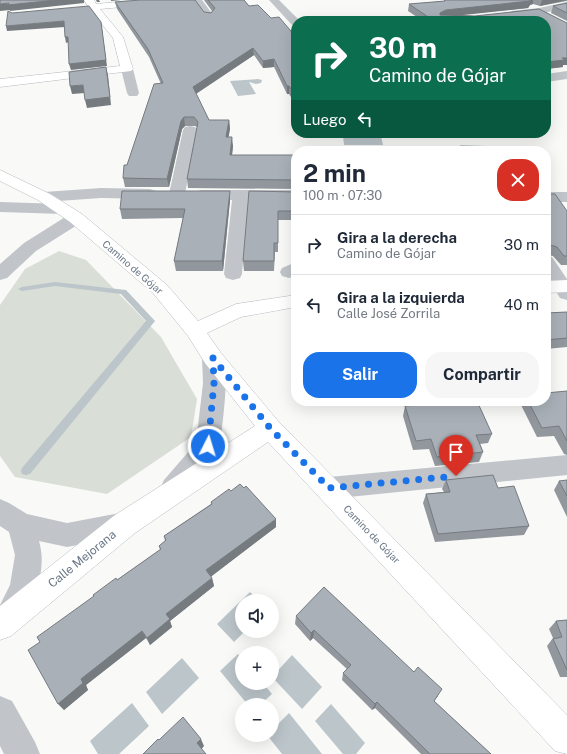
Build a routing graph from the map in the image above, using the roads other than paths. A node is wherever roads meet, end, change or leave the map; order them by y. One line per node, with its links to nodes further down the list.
1 (166, 0): 6 (street)
2 (197, 0): 9 (street)
3 (274, 0): 11 (street)
4 (526, 4): 7 (street)
5 (567, 4): 7 (street)
6 (89, 5): 12 (street)
7 (539, 11): 8 (street); 10 (street)
8 (500, 15)
9 (209, 16)
10 (547, 16)
11 (291, 18)
12 (127, 69): 15 (street); 16 (street)
13 (567, 75): 14 (street)
14 (551, 77)
15 (0, 83)
16 (133, 93)
17 (190, 130): 20 (street)
18 (0, 176): 19 (street, Camino de Gójar)
19 (24, 187): 23 (street, Camino de Gójar); 26 (street)
20 (177, 194): 21 (street); 23 (street)
21 (240, 195): 22 (street); 31 (street)
22 (291, 195)
23 (44, 197): 28 (street, Camino de Gójar)
24 (551, 197): 25 (street)
25 (567, 197)
26 (0, 203)
27 (0, 207): 28 (street)
28 (69, 213): 30 (street); 34 (street, Camino de Gójar)
29 (551, 270): 32 (street)
30 (0, 274)
31 (233, 274)
32 (561, 288)
33 (291, 302): 34 (street)
34 (195, 331): 35 (street, Camino de Gójar)
35 (213, 358): 36 (street, Camino de Gójar); 39 (street, Calle Mejorana)
36 (270, 428): 38 (street, Camino de Gójar); 39 (street, Calle Mejorana)
37 (567, 465): 38 (street)
38 (329, 488): 44 (street, Camino de Gójar)
39 (166, 497): 41 (street, Calle Mejorana)
40 (10, 518): 41 (street); 42 (street)
41 (126, 524): 42 (street, Calle Mejorana)
42 (5, 621)
43 (0, 713): 45 (street)
44 (567, 739)
45 (24, 754)

